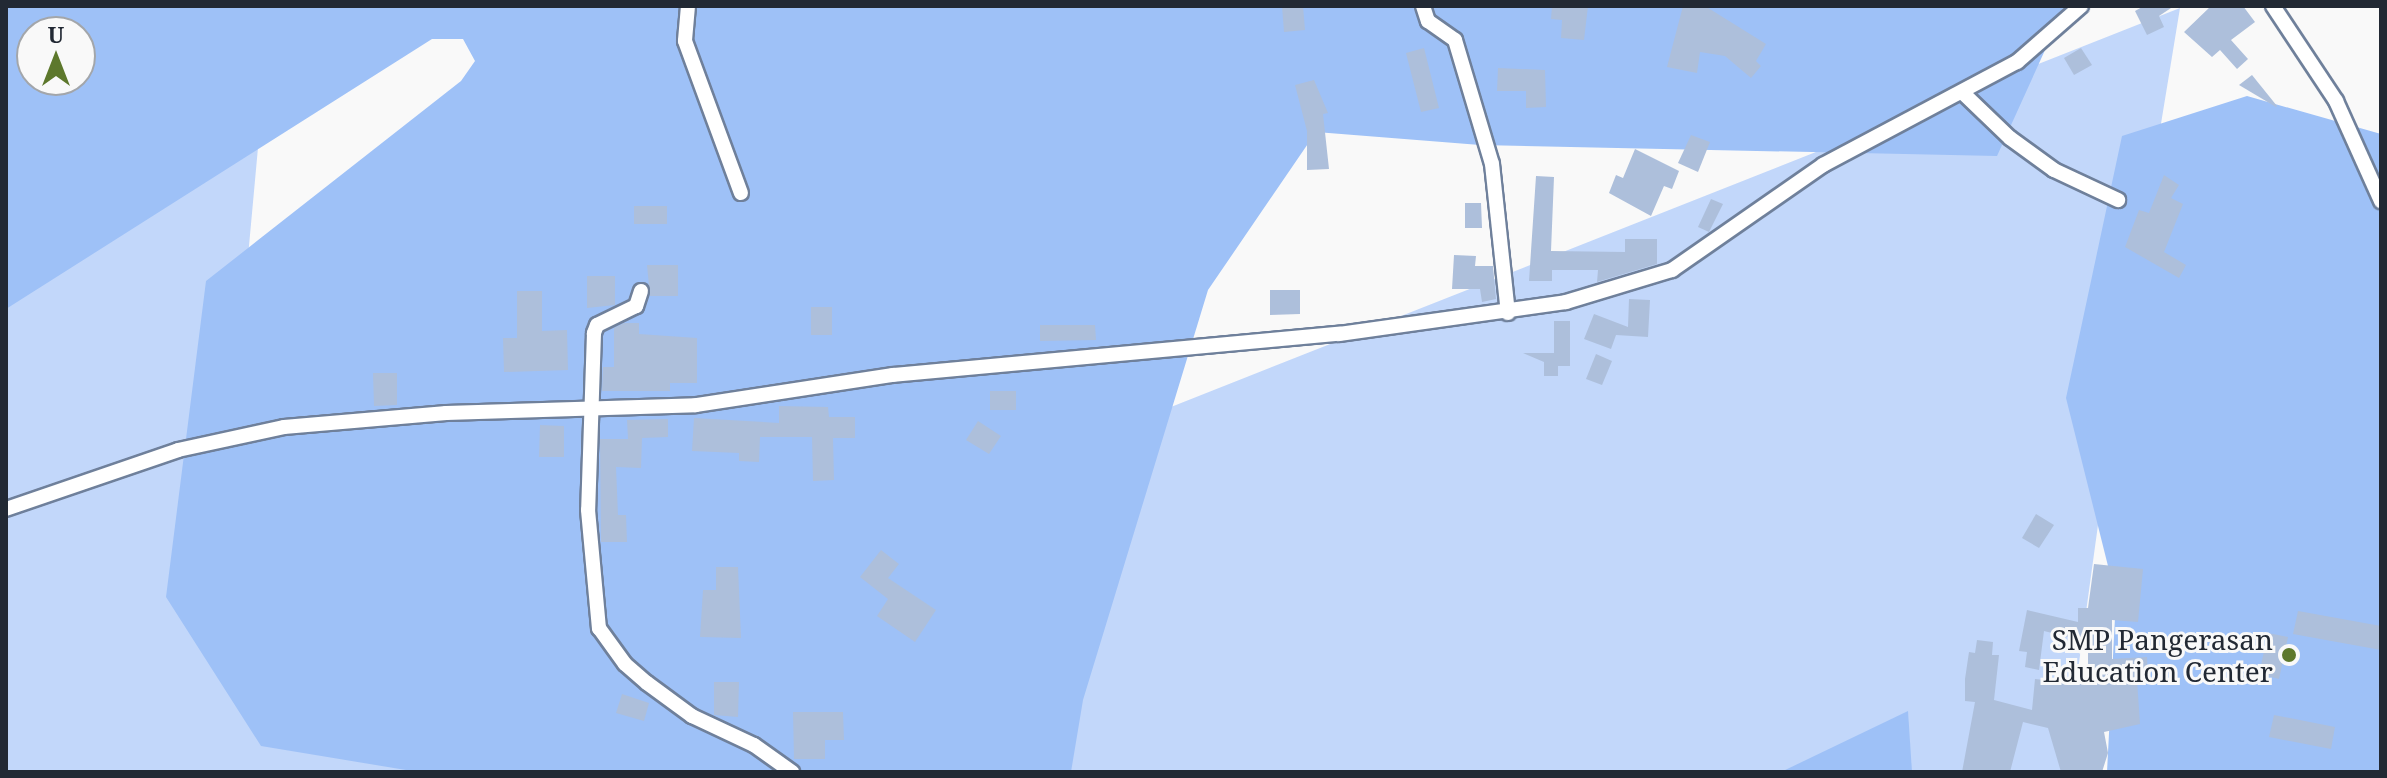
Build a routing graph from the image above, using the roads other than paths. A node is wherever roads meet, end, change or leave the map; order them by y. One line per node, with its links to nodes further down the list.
1 (688, 6): 6 (street)
2 (1423, 6): 10 (street)
3 (2081, 6): 5 (street)
4 (2273, 6): 8 (street)
5 (1963, 93): 7 (street); 10 (street)
6 (741, 193)
7 (2118, 200)
8 (2381, 201)
9 (641, 291): 11 (street)
10 (1508, 313): 11 (street)
11 (589, 410): 12 (street); 13 (street)
12 (6, 509)
13 (792, 772)

